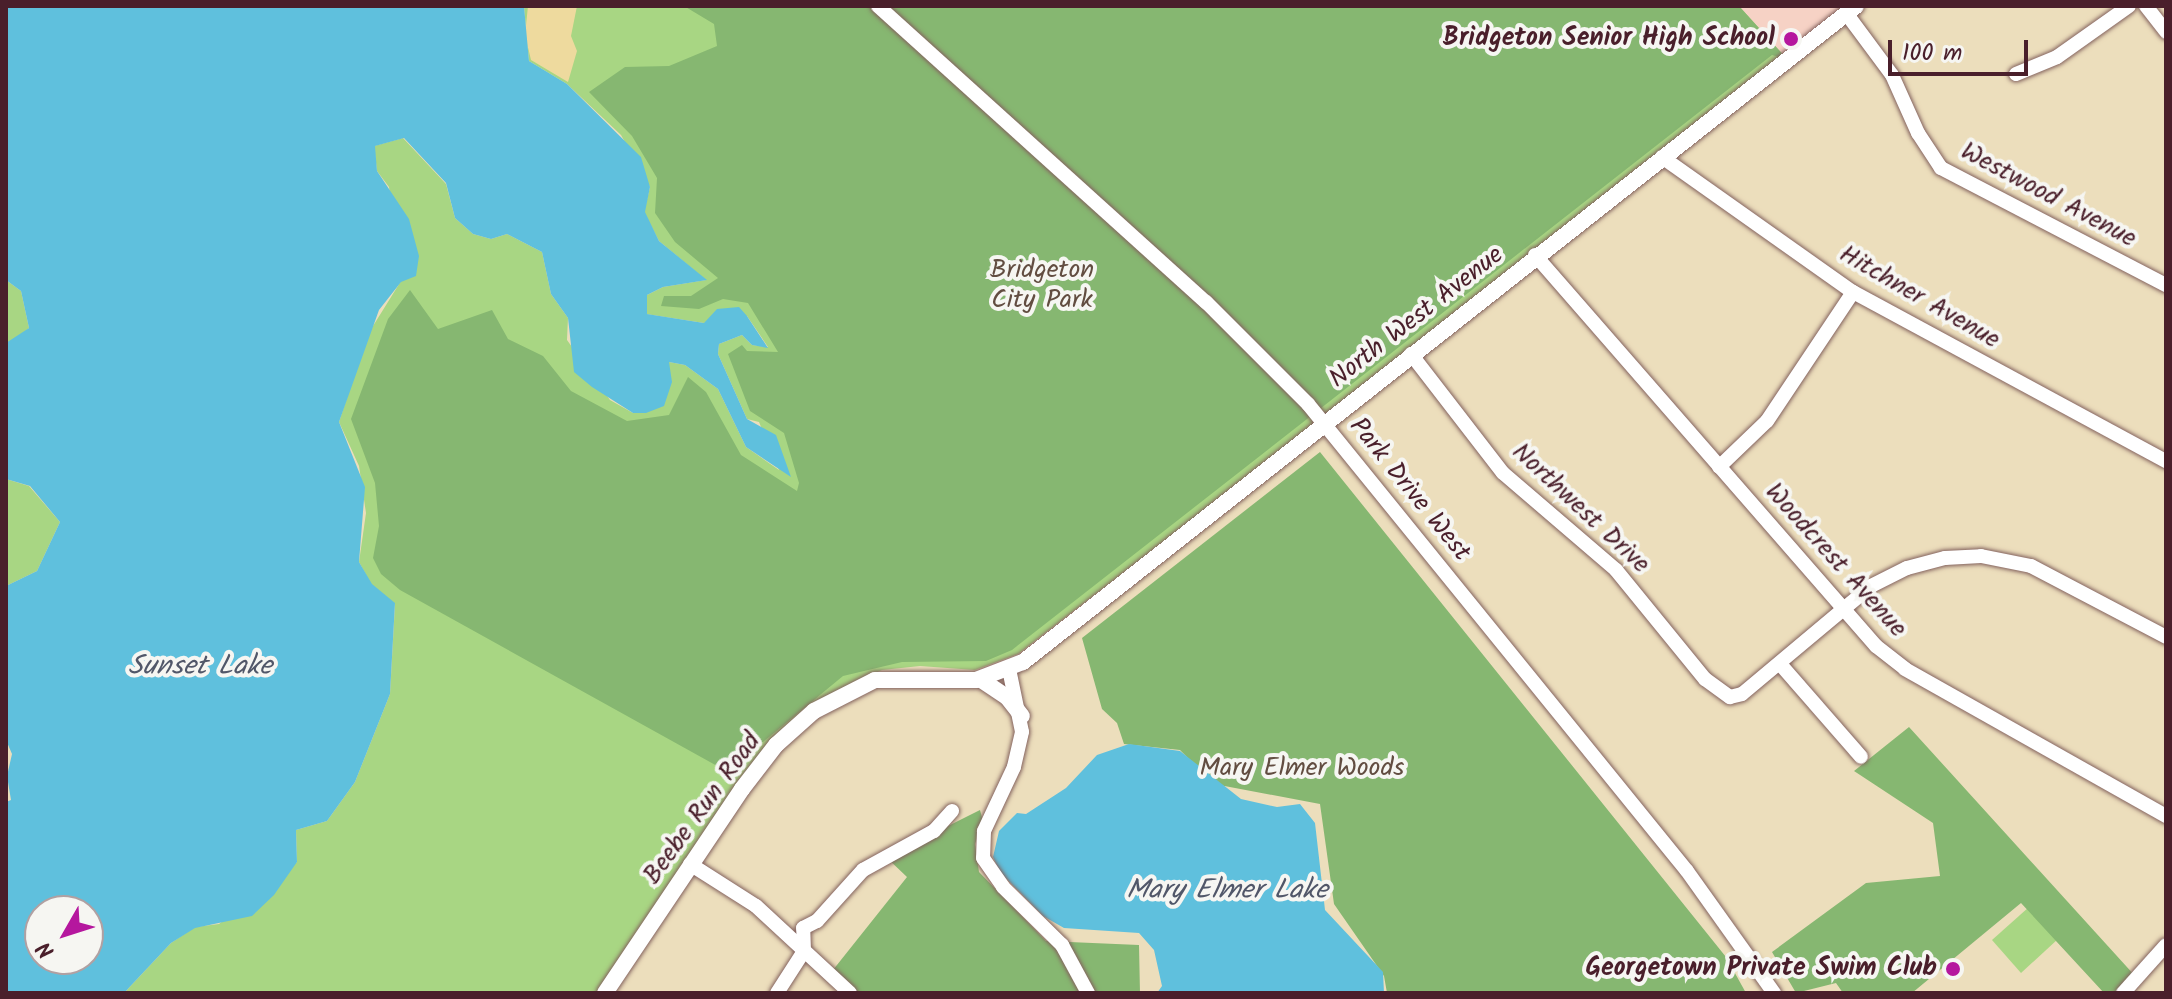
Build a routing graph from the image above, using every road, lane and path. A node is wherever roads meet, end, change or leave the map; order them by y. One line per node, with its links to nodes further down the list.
1 (878, 6): 12 (street, Park Drive West)
2 (2129, 6): 6 (street)
3 (2146, 6): 5 (street)
4 (1851, 10): 7 (main road, North West Avenue); 9 (street, Westwood Avenue)
5 (2166, 32)
6 (2016, 74)
7 (1662, 157): 8 (main road, North West Avenue); 10 (street, Hitchner Avenue)
8 (1535, 255): 11 (main road, North West Avenue); 14 (street, Woodcrest Avenue)
9 (2166, 285)
10 (1853, 292): 13 (street, Hitchner Avenue); 14 (street)
11 (1411, 354): 12 (main road, North West Avenue); 17 (street, Northwest Drive)
12 (1324, 423): 18 (main road, North West Avenue); 31 (street, Park Drive West)
13 (2166, 461)
14 (1719, 467): 15 (street, Woodcrest Avenue)
15 (1842, 609): 16 (street); 17 (street); 23 (street, Woodcrest Avenue)
16 (2166, 637)
17 (1780, 664): 21 (street)
18 (1009, 669): 19 (main road, Beebe Run Road); 20 (street)
19 (980, 679): 20 (main road); 24 (main road, Beebe Run Road)
20 (1022, 716): 30 (street)
21 (1861, 757)
22 (952, 811): 26 (street)
23 (2166, 816)
24 (690, 864): 26 (street); 27 (main road, Beebe Run Road)
25 (2166, 945): 32 (street)
26 (804, 951): 28 (street); 29 (street)
27 (605, 993)
28 (777, 993)
29 (850, 993)
30 (1088, 993)
31 (1774, 993)
32 (2123, 993)

